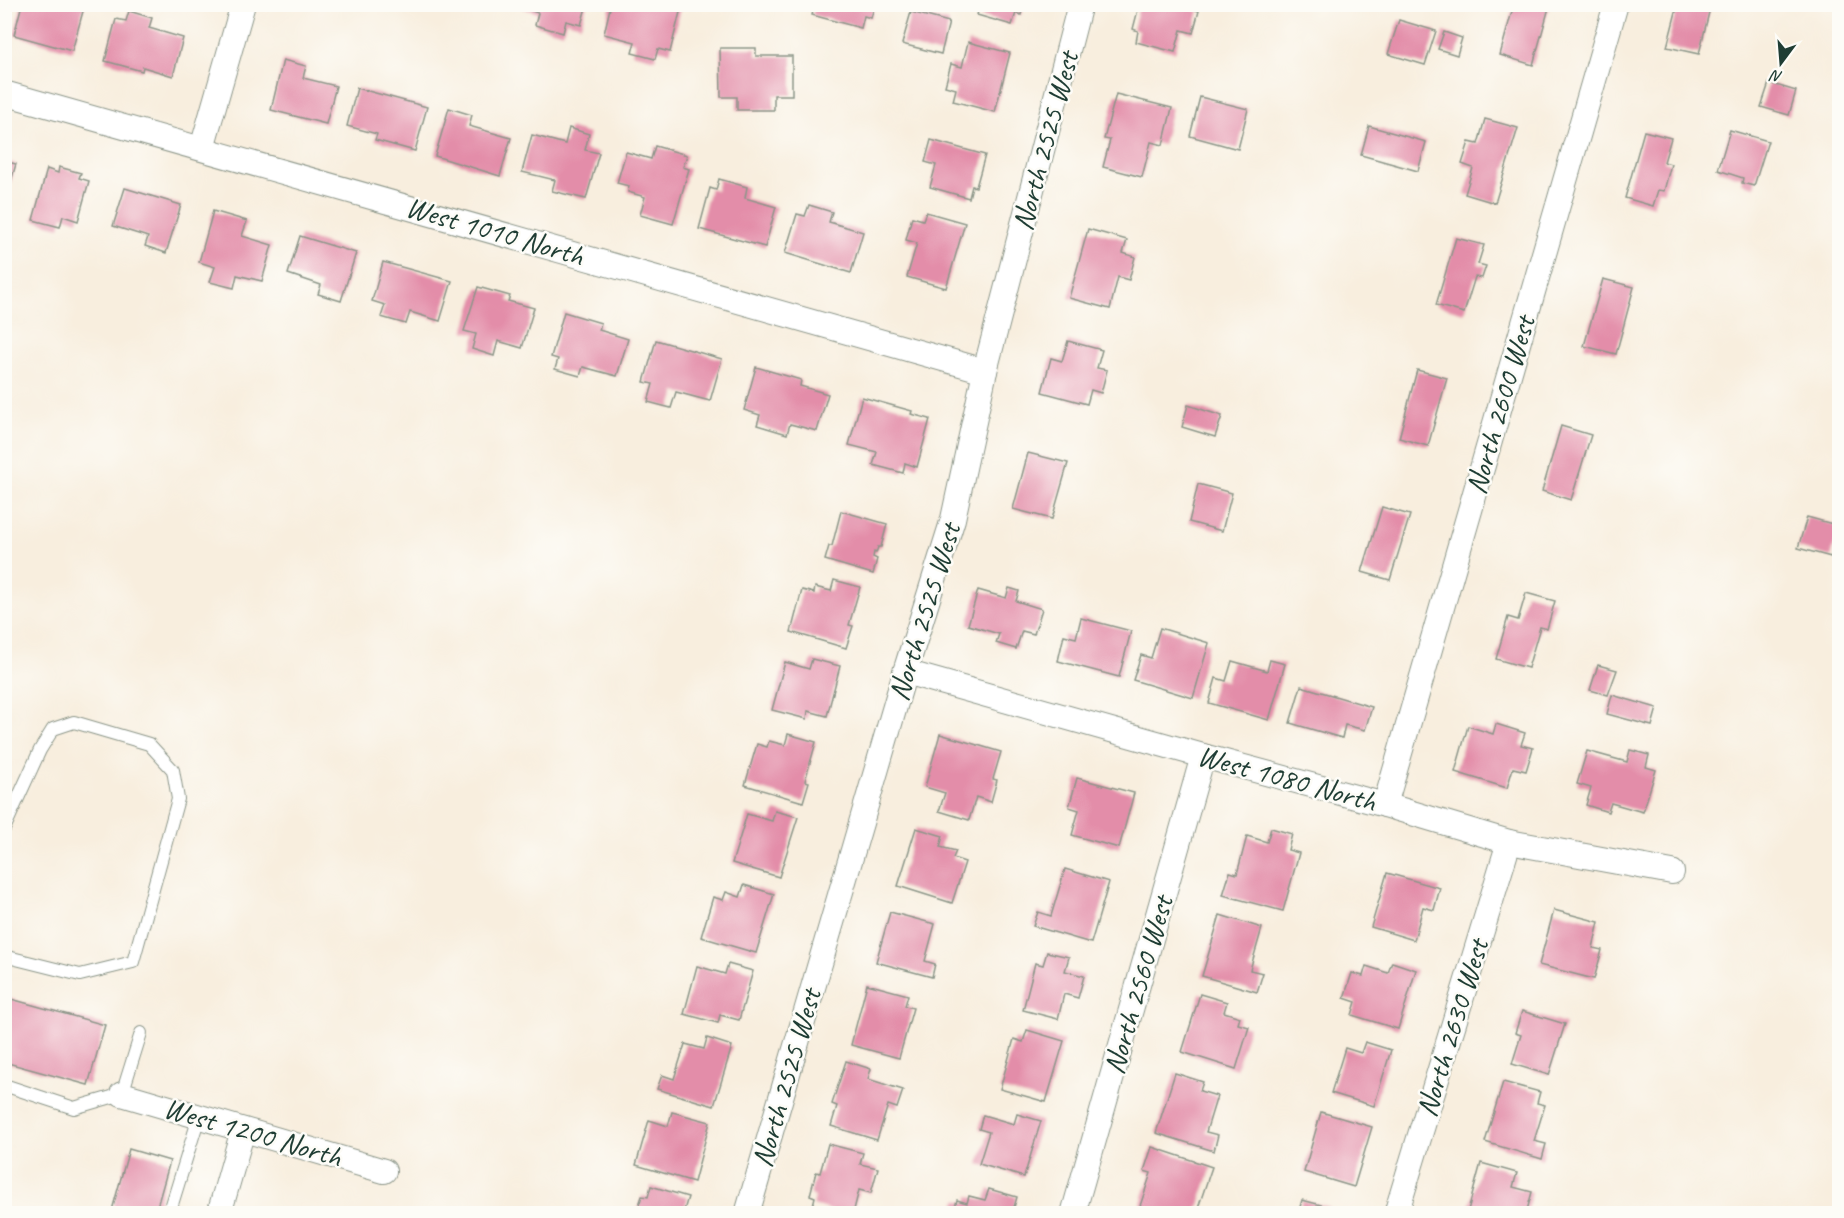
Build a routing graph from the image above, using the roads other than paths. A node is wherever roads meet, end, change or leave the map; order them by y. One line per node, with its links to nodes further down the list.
1 (243, 4): 5 (street)
2 (1080, 4): 6 (street, North 2525 West)
3 (1616, 4): 9 (street, North 2600 West)
4 (4, 93): 5 (street, West 1010 North)
5 (202, 148): 6 (street, West 1010 North)
6 (985, 371): 7 (street, North 2525 West)
7 (905, 672): 8 (street, West 1080 North); 22 (street, North 2525 West)
8 (1203, 756): 9 (street, West 1080 North); 23 (street, North 2560 West)
9 (1385, 805): 11 (street, West 1080 North)
10 (4, 829): 13 (lane)
11 (1509, 842): 12 (street, West 1080 North); 24 (street, North 2630 West)
12 (1672, 873)
13 (4, 956)
14 (141, 1033): 16 (lane)
15 (4, 1085): 16 (lane)
16 (122, 1094): 17 (street, West 1200 North)
17 (199, 1117): 18 (street, West 1200 North); 20 (lane)
18 (243, 1130): 19 (street, West 1200 North); 21 (street)
19 (384, 1171)
20 (169, 1214)
21 (219, 1214)
22 (747, 1214)
23 (1073, 1214)
24 (1396, 1214)

